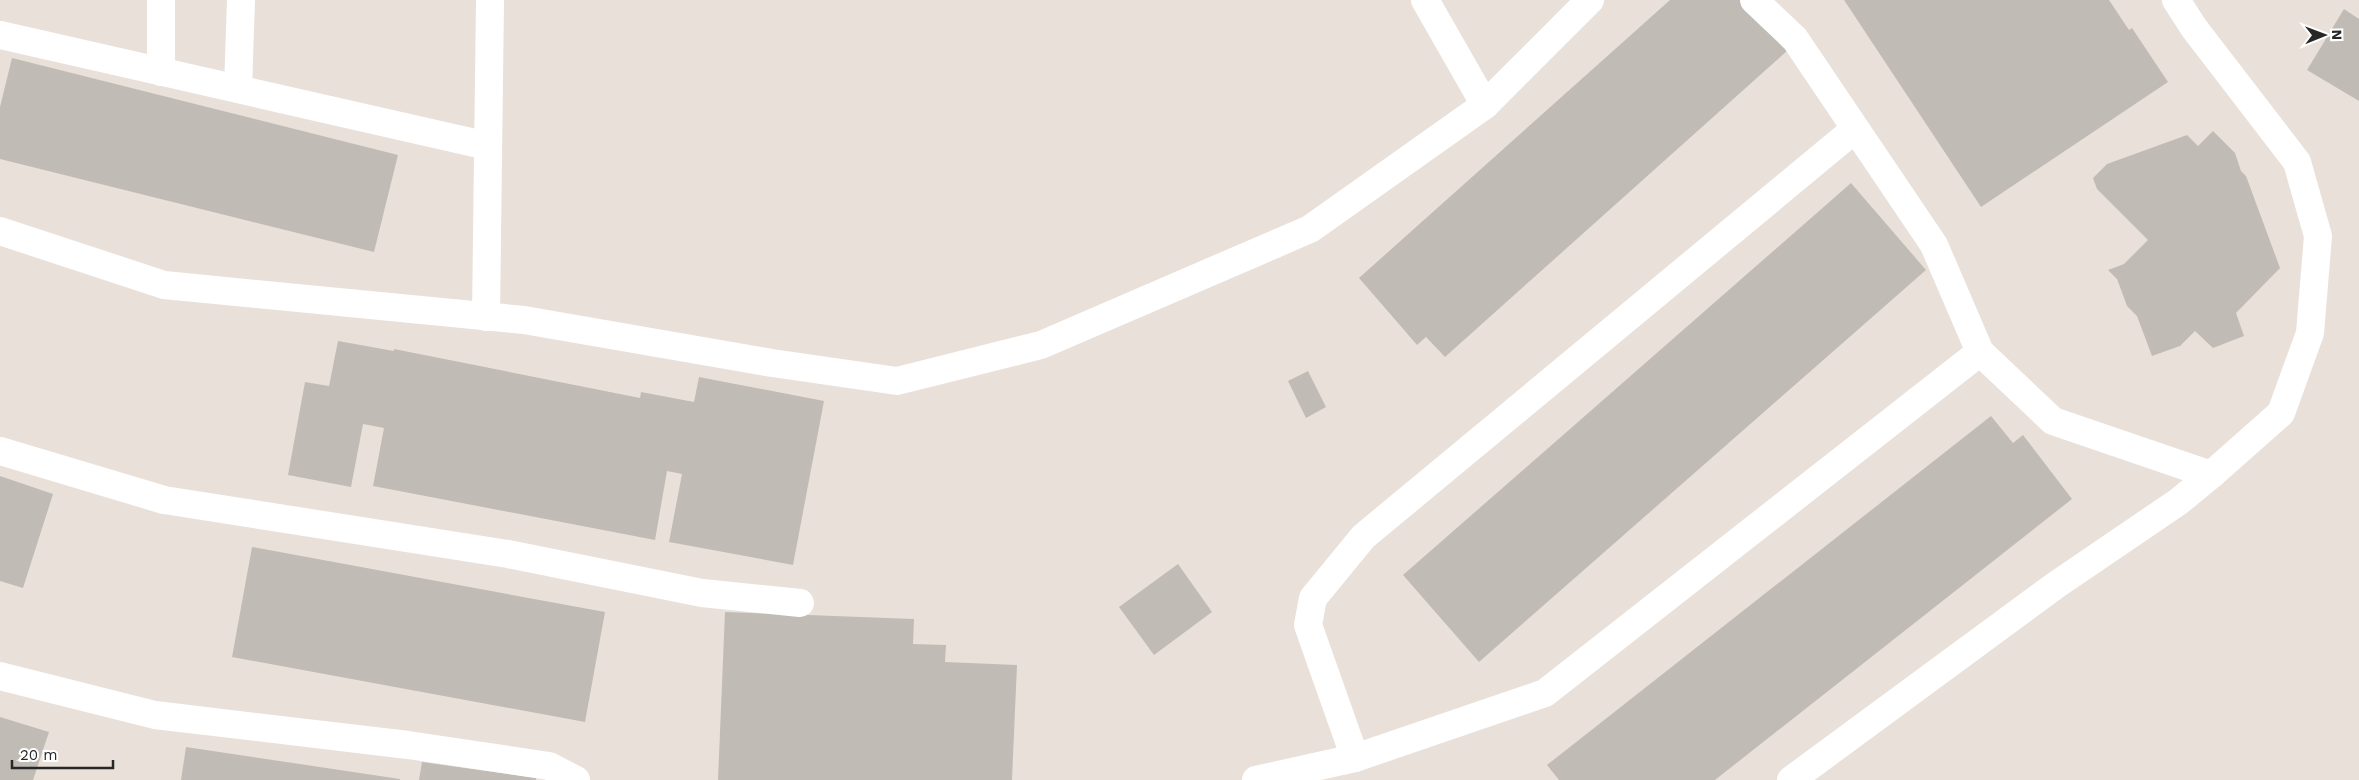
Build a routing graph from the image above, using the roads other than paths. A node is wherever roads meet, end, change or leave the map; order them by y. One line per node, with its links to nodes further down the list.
1 (162, 0): 9 (street)
2 (241, 0): 10 (street)
3 (490, 0): 13 (street)
4 (1425, 0): 11 (street)
5 (1590, 0): 11 (street)
6 (1754, 0): 12 (street)
7 (2176, 0): 18 (street)
8 (0, 35): 9 (street)
9 (161, 72): 10 (street)
10 (238, 89): 13 (street)
11 (1485, 105): 15 (street)
12 (1855, 129): 16 (street); 21 (street)
13 (488, 146): 15 (street)
14 (0, 231): 15 (street)
15 (486, 317)
16 (1980, 352): 18 (street); 21 (street)
17 (0, 451): 19 (street)
18 (2211, 475): 24 (street)
19 (800, 603)
20 (0, 676): 22 (street)
21 (1355, 758): 23 (street)
22 (576, 780)
23 (1256, 780)
24 (1791, 780)

